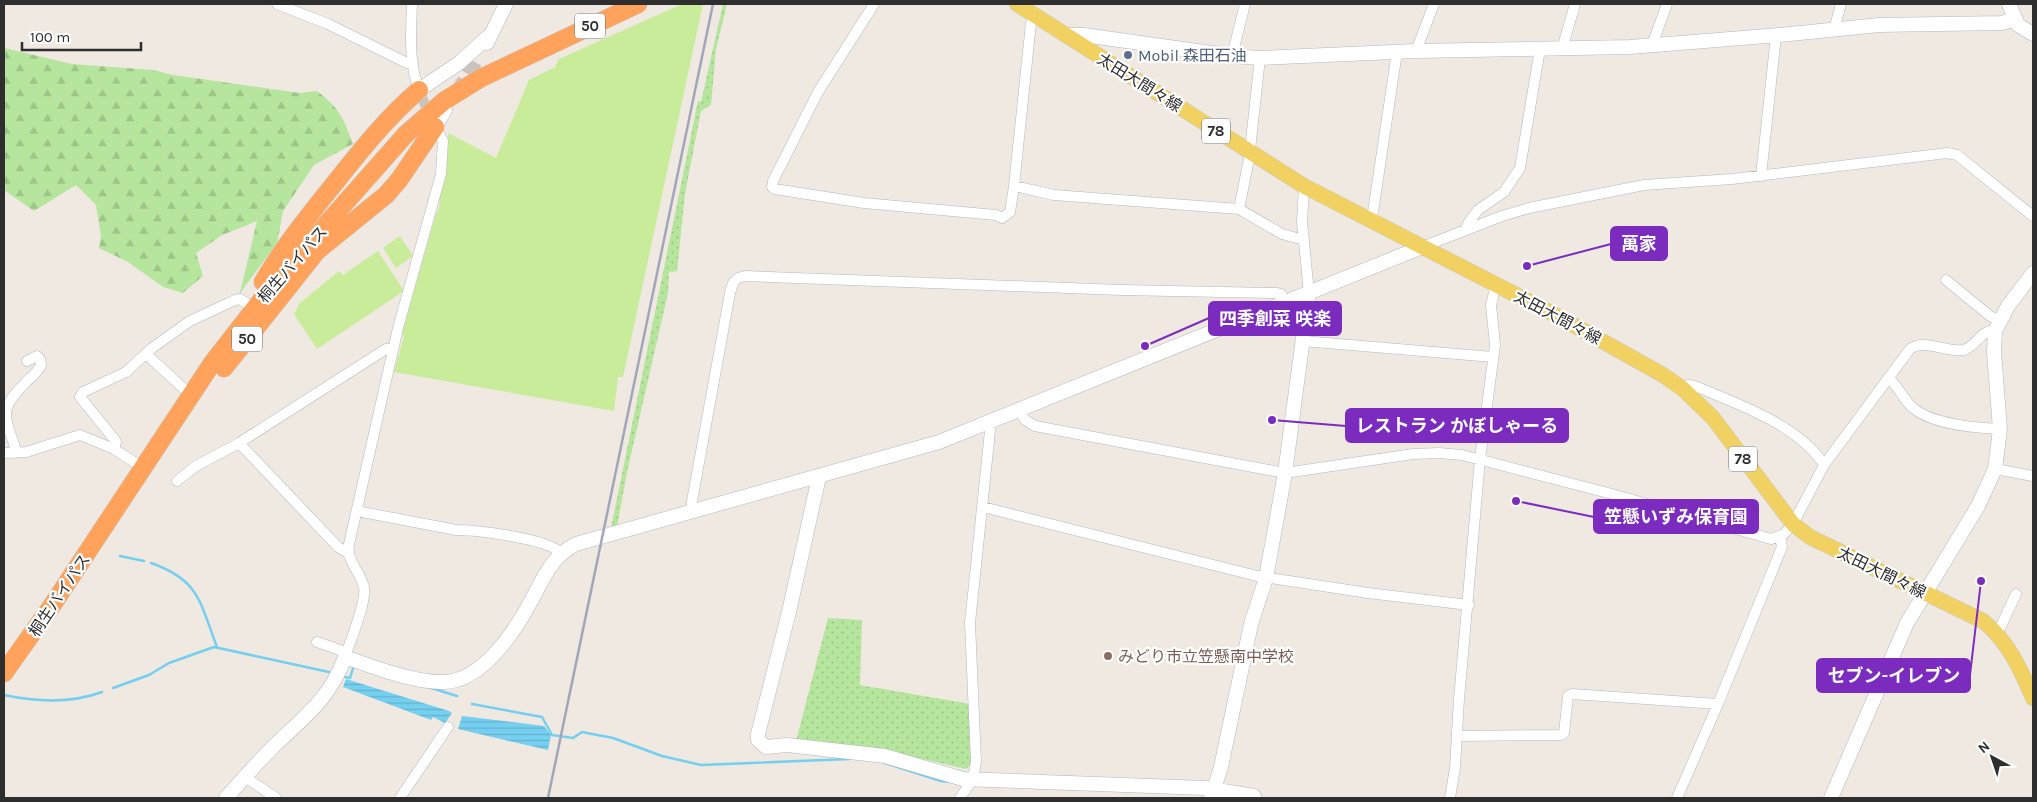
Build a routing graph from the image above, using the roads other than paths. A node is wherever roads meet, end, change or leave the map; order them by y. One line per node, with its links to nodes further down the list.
1 (276, 4): 29 (street)
2 (412, 4): 29 (street)
3 (506, 4): 19 (street)
4 (614, 4): 45 (highway, 桐生バイパス / 50)
5 (638, 4): 81 (highway, 桐生バイパス / 50)
6 (874, 4): 35 (street)
7 (1017, 4): 14 (main road, 太田大間々線 / 78)
8 (1245, 4): 26 (street)
9 (1434, 4): 24 (street)
10 (1575, 4): 23 (street)
11 (1667, 4): 21 (street)
12 (1841, 4): 16 (street)
13 (2009, 4): 15 (street)
14 (1035, 16): 18 (main road, 太田大間々線 / 78); 35 (street)
15 (2014, 19): 16 (street); 17 (street)
16 (1834, 30): 20 (street)
17 (2033, 34)
18 (1067, 35): 26 (street); 33 (main road, 太田大間々線 / 78)
19 (489, 36): 28 (street); 30 (street)
20 (1776, 36): 21 (street); 34 (street)
21 (1652, 45): 23 (street)
22 (1540, 49): 23 (street); 24 (street); 40 (street)
23 (1562, 49)
24 (1416, 51): 25 (street)
25 (1397, 52): 27 (street); 39 (street)
26 (1232, 56): 27 (street)
27 (1260, 58): 33 (street)
28 (476, 61)
29 (413, 64): 30 (street)
30 (421, 93): 45 (highway)
31 (446, 110): 32 (street)
32 (433, 124): 52 (street); 81 (highway, 50)
33 (1249, 151): 36 (main road, 太田大間々線 / 78); 37 (street)
34 (1761, 176): 38 (street); 40 (street)
35 (1014, 186): 37 (street)
36 (1304, 186): 39 (main road, 太田大間々線 / 78); 41 (street)
37 (1239, 209): 41 (street)
38 (2033, 216)
39 (1370, 220): 42 (main road, 太田大間々線 / 78)
40 (1465, 230): 42 (street)
41 (1304, 240): 47 (street)
42 (1422, 247): 46 (main road, 太田大間々線 / 78); 47 (street)
43 (2033, 273): 50 (street)
44 (1946, 280): 50 (street)
45 (263, 282): 49 (highway, 桐生バイパス / 50)
46 (1496, 284): 54 (street); 58 (main road, 太田大間々線 / 78)
47 (1309, 293): 48 (street); 51 (street)
48 (1285, 302): 59 (street); 75 (street)
49 (246, 303): 53 (street); 57 (highway, 桐生バイパス / 50)
50 (1997, 326): 56 (street); 61 (street)
51 (1303, 341): 54 (street); 70 (street)
52 (393, 349): 62 (street); 76 (street)
53 (146, 354): 57 (street); 63 (street)
54 (1493, 356): 66 (street)
55 (27, 361): 65 (street)
56 (1888, 378): 61 (street); 68 (street)
57 (183, 388): 67 (highway, 桐生バイパス / 50)
58 (1683, 388): 68 (street); 77 (main road, 太田大間々線 / 78)
59 (1020, 410): 60 (street); 70 (street)
60 (988, 424): 72 (street); 74 (street)
61 (2000, 429): 69 (street)
62 (239, 443): 73 (street); 79 (street)
63 (114, 449): 65 (street); 67 (street)
64 (4, 453): 65 (street)
65 (15, 453)
66 (1480, 459): 70 (street); 78 (street); 85 (street)
67 (134, 462): 89 (highway, 桐生バイパス / 50)
68 (1824, 465): 77 (street)
69 (1995, 469): 71 (street); 83 (street)
70 (1285, 473): 82 (street)
71 (2033, 476)
72 (819, 477): 75 (street); 96 (street)
73 (177, 481)
74 (983, 508): 82 (street); 96 (street)
75 (692, 510): 80 (street)
76 (357, 511): 79 (street); 80 (street)
77 (1793, 524): 78 (street); 83 (main road, 太田大間々線 / 78)
78 (1780, 536): 92 (street)
79 (348, 553): 88 (street)
80 (560, 553): 88 (street)
81 (78, 567): 90 (highway, 桐生バイパス / 50)
82 (1266, 578): 85 (street); 97 (street)
83 (1924, 592): 86 (main road, 太田大間々線 / 78); 105 (street)
84 (2016, 594): 86 (street)
85 (1469, 605): 94 (street)
86 (1996, 632): 91 (main road, 太田大間々線 / 78)
87 (317, 642): 88 (street)
88 (346, 655): 95 (street)
89 (4, 656)
90 (4, 673)
91 (2033, 698)
92 (1718, 704): 94 (street); 104 (street)
93 (448, 727): 101 (street)
94 (1458, 736): 103 (street)
95 (245, 777): 99 (street); 100 (street)
96 (972, 779): 97 (street); 102 (street)
97 (1213, 793): 98 (street)
98 (1259, 797)
99 (226, 798)
100 (276, 798)
101 (400, 798)
102 (960, 798)
103 (1450, 798)
104 (1677, 798)
105 (1831, 798)

